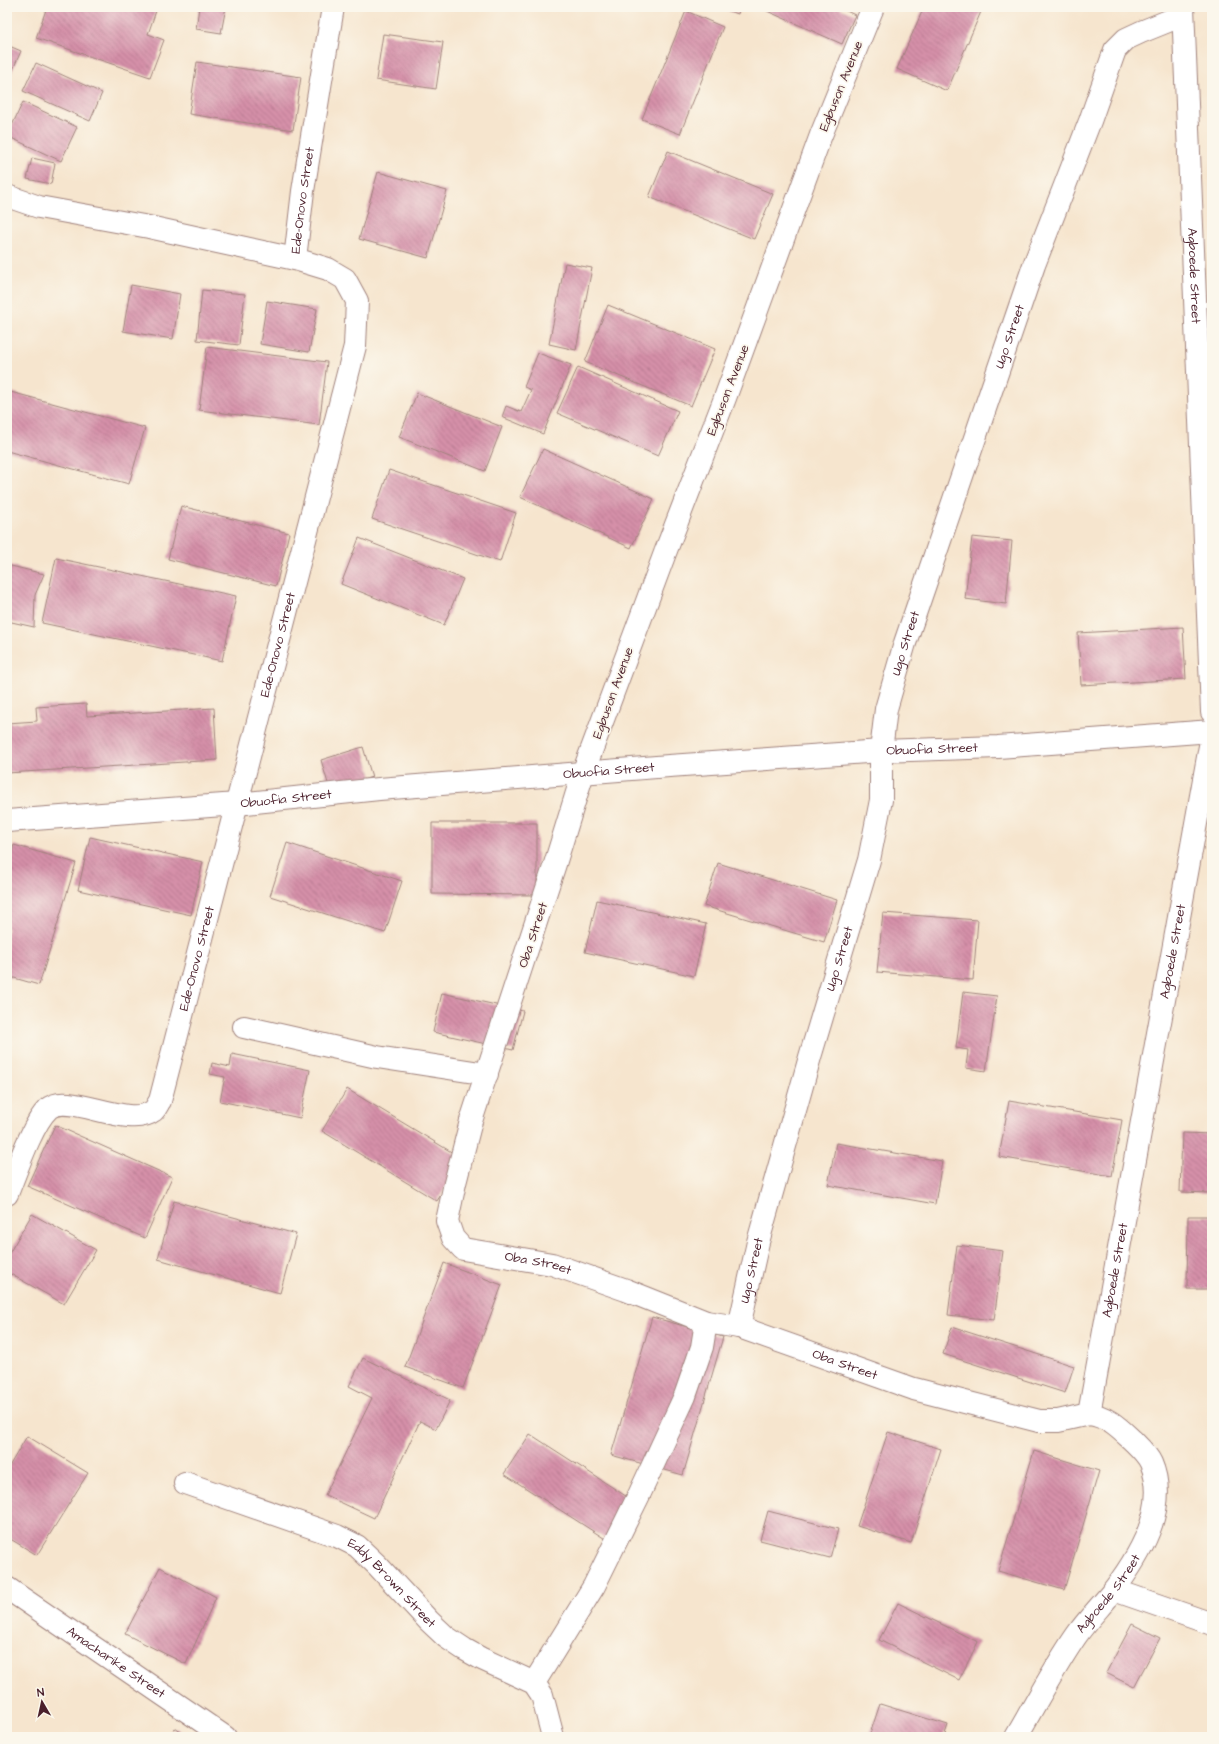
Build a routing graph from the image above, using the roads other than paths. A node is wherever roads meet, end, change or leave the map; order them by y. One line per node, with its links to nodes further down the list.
1 (333, 7): 5 (street, Ede-Onovo Street)
2 (873, 7): 10 (street, Egbuson Avenue)
3 (1183, 11): 6 (street, Agboede Street); 9 (street, Ugo Street)
4 (7, 196): 5 (street)
5 (295, 259): 11 (street, Ede-Onovo Street)
6 (1212, 712)
7 (1212, 731): 9 (street, Obuofia Street)
8 (1212, 735): 18 (street, Agboede Street)
9 (881, 752): 10 (street, Obuofia Street); 17 (street, Ugo Street)
10 (583, 772): 11 (street, Obuofia Street); 14 (street, Oba Street)
11 (237, 804): 12 (street, Obuofia Street); 15 (street, Ede-Onovo Street)
12 (7, 821)
13 (244, 1027): 14 (street)
14 (488, 1074): 16 (street, Oba Street)
15 (7, 1194)
16 (706, 1322): 17 (street, Oba Street); 23 (street)
17 (739, 1327): 18 (street, Oba Street)
18 (1089, 1414): 21 (street, Agboede Street)
19 (185, 1483): 23 (street, Eddy Brown Street)
20 (7, 1588): 24 (street, Amacharike Street)
21 (1114, 1590): 22 (street); 26 (street, Agboede Street)
22 (1212, 1624)
23 (534, 1684): 25 (street)
24 (225, 1737)
25 (553, 1737)
26 (1016, 1737)

